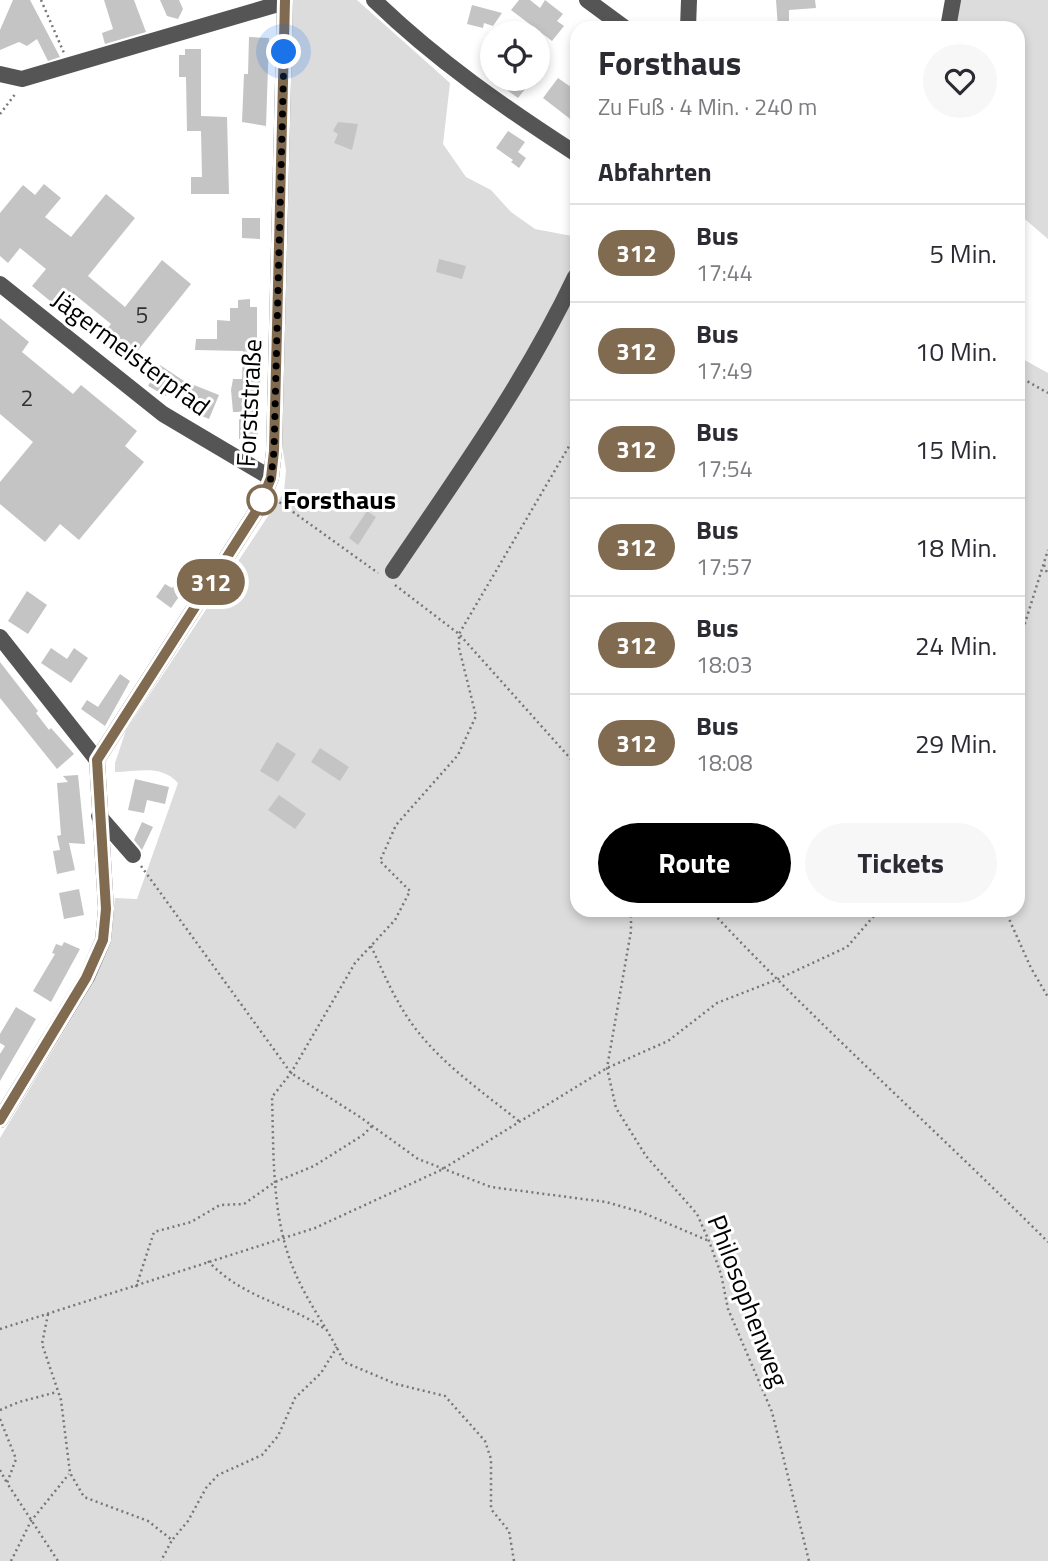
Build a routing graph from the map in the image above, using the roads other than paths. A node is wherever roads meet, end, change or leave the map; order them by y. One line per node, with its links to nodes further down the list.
1 (374, 0): 10 (street)
2 (586, 0): 6 (street)
3 (689, 0): 7 (street)
4 (953, 0): 8 (street)
5 (285, 1): 9 (street); 13 (street, Forststraße)
6 (615, 21)
7 (688, 21)
8 (949, 21)
9 (0, 74)
10 (570, 150)
11 (0, 284): 13 (street, Jägermeisterpfad)
12 (570, 287): 14 (street)
13 (269, 485): 16 (street, Forststraße)
14 (391, 578)
15 (0, 637): 16 (street)
16 (97, 760): 17 (street)
17 (99, 816): 18 (street); 19 (street)
18 (132, 855)
19 (0, 1120)

